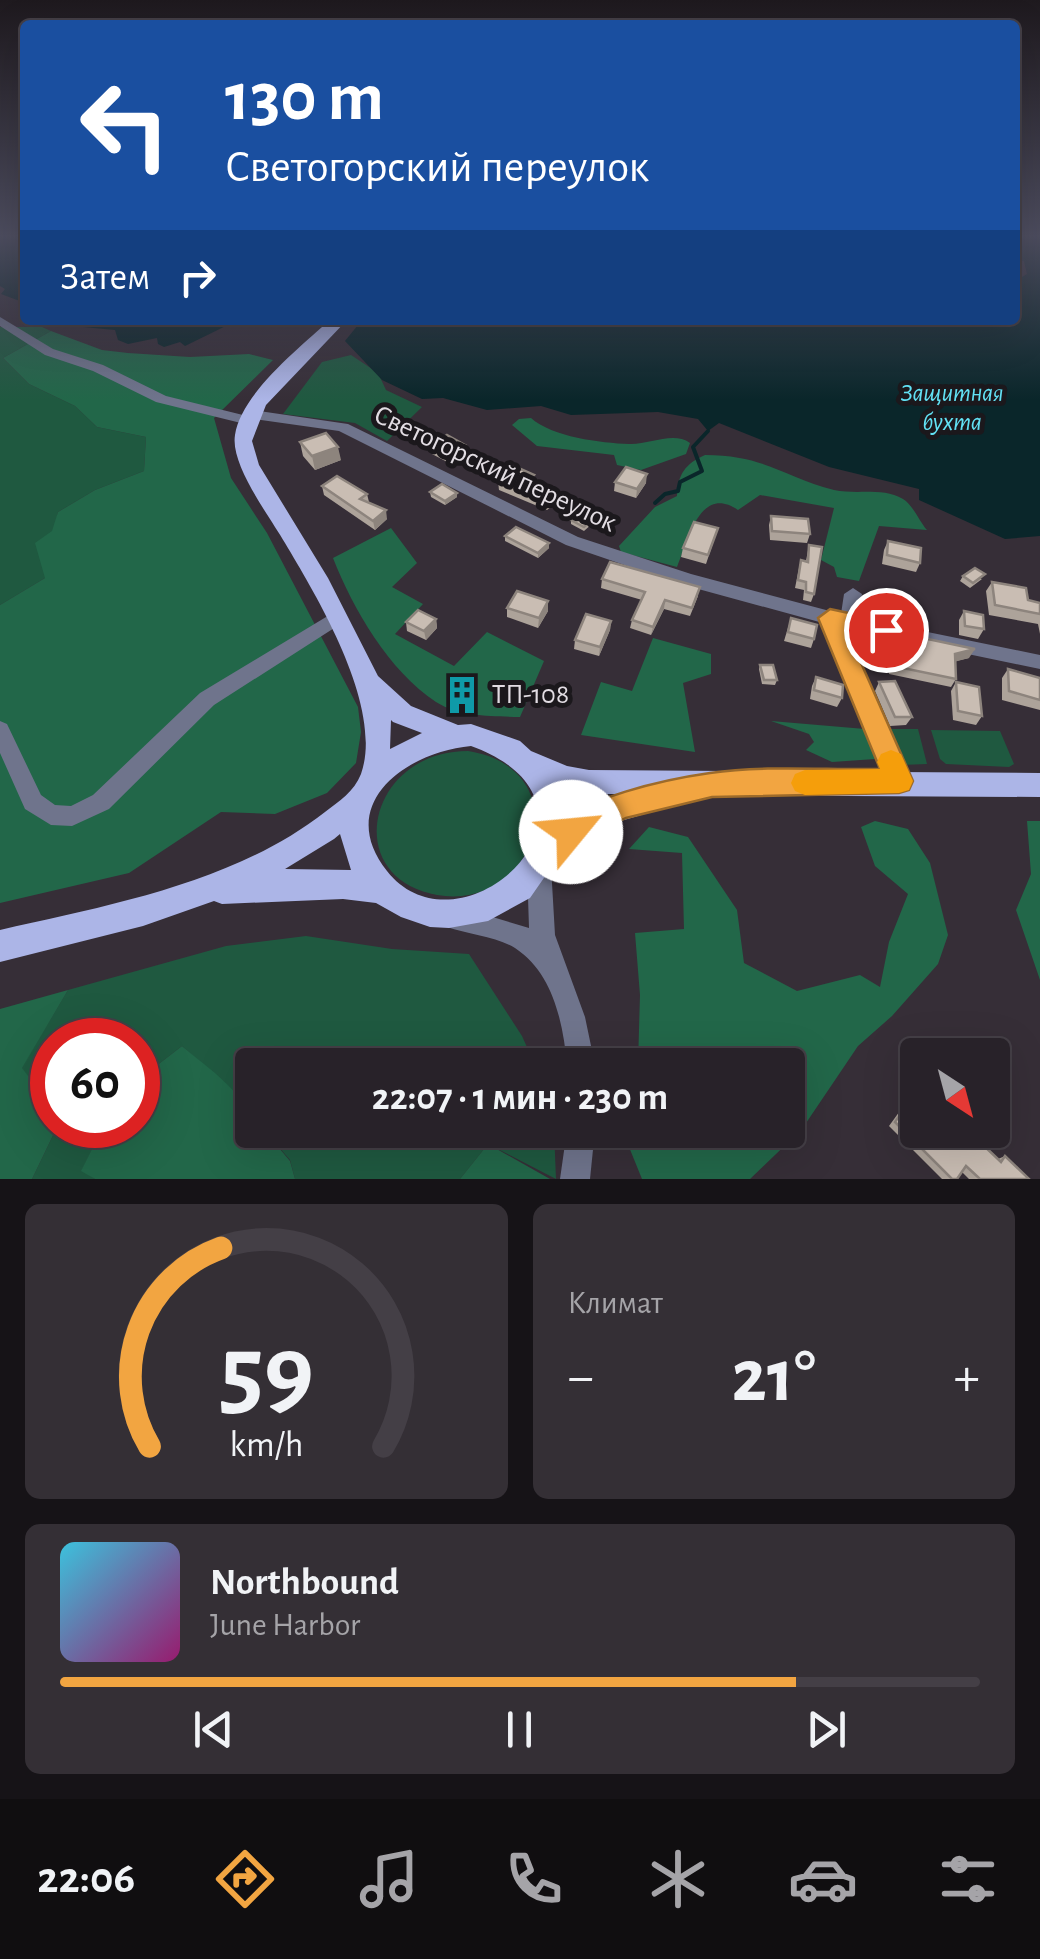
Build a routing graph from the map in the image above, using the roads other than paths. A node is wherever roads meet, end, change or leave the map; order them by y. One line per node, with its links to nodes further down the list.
1 (0, 321): 3 (street, Светогорский переулок)
2 (334, 325): 3 (main road)
3 (250, 418): 5 (main road); 6 (street, Светогорский переулок)
4 (853, 594): 6 (street)
5 (336, 618): 8 (main road); 9 (street)
6 (840, 620): 7 (street, Светогорский переулок); 12 (street)
7 (1040, 662)
8 (369, 682): 10 (main road); 15 (main road)
9 (0, 730)
10 (453, 734): 11 (main road); 15 (main road)
11 (526, 759): 14 (main road); 16 (main road)
12 (899, 781): 13 (main road); 14 (main road)
13 (1040, 784)
14 (712, 785): 16 (main road)
15 (368, 787): 17 (main road); 18 (main road)
16 (542, 859): 19 (main road); 21 (street)
17 (383, 889): 18 (main road); 19 (main road)
18 (194, 892): 20 (main road)
19 (441, 914): 21 (street)
20 (0, 946)
21 (562, 982): 22 (street)
22 (577, 1048)
23 (579, 1148): 24 (street)
24 (575, 1179)

